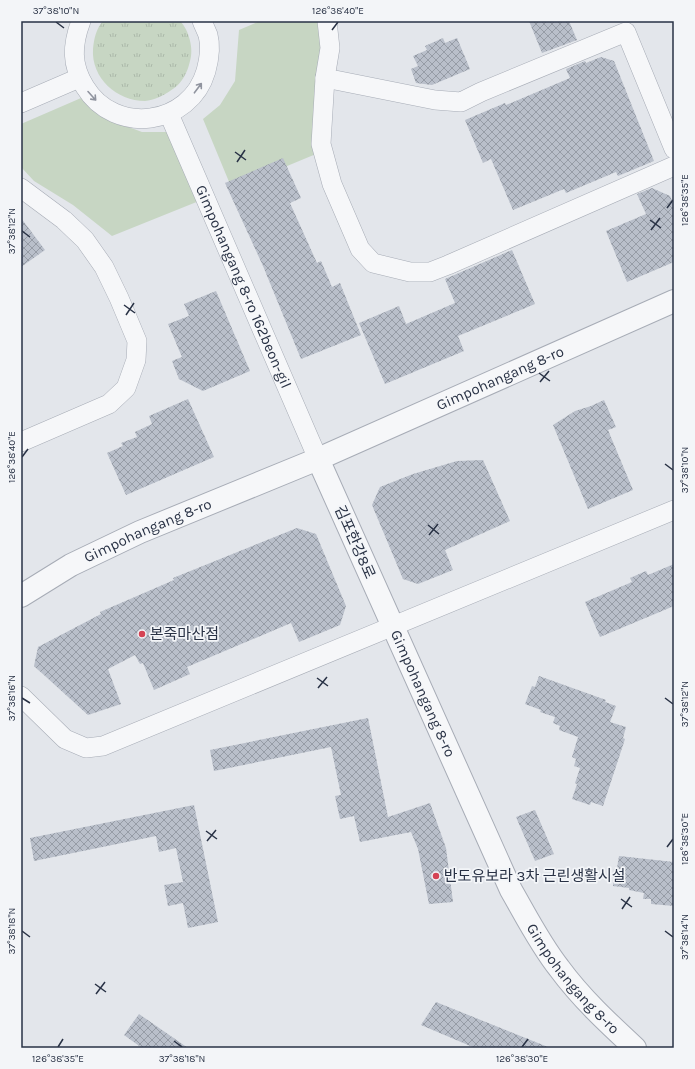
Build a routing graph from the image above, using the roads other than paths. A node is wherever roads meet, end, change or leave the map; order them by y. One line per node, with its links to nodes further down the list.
1 (81, 21): 4 (street)
2 (327, 21): 5 (street)
3 (208, 23): 7 (street, one-way to 3)
4 (79, 78): 6 (street); 7 (street, one-way to 7)
5 (325, 78): 8 (street); 9 (street)
6 (21, 103)
7 (169, 114): 13 (street, Gimpohangang 8-ro 162beon-gil)
8 (674, 148)
9 (674, 166)
10 (21, 188): 12 (street)
11 (674, 301): 13 (street, Gimpohangang 8-ro)
12 (21, 442)
13 (318, 459): 15 (street, Gimpohangang 8-ro); 16 (street, 김포한강8로)
14 (674, 510): 16 (street)
15 (21, 596)
16 (392, 626): 17 (street, Gimpohangang 8-ro); 18 (street, Gimpohangang 8-ro)
17 (21, 696)
18 (635, 1048)

